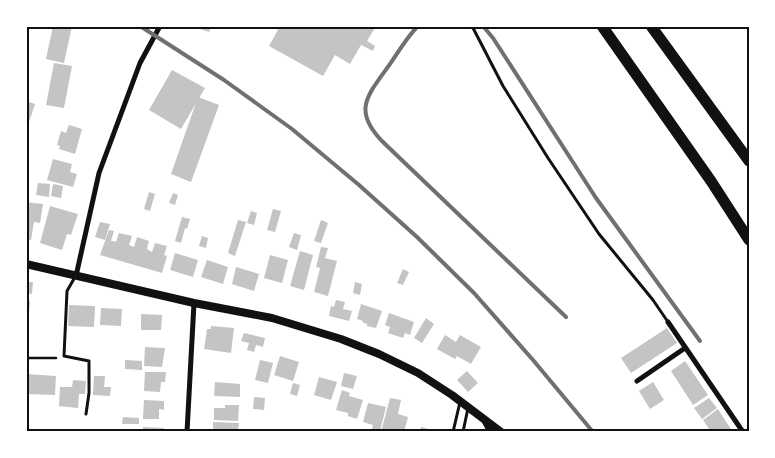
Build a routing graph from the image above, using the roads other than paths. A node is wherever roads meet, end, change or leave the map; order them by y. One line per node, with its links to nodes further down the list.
1 (160, 26): 8 (street)
2 (472, 26): 10 (lane)
3 (602, 26): 6 (highway)
4 (651, 26): 5 (highway)
5 (749, 161)
6 (749, 240)
7 (26, 264): 8 (street)
8 (76, 276): 9 (street); 15 (lane)
9 (194, 303): 13 (street); 17 (street)
10 (668, 322): 11 (street)
11 (685, 348): 12 (street); 22 (street)
12 (637, 381)
13 (460, 401): 14 (street); 18 (lane)
14 (468, 408): 16 (street); 19 (lane)
15 (86, 414)
16 (483, 419): 20 (street); 21 (street)
17 (187, 432)
18 (453, 432)
19 (463, 432)
20 (490, 432)
21 (501, 432)
22 (744, 432)

